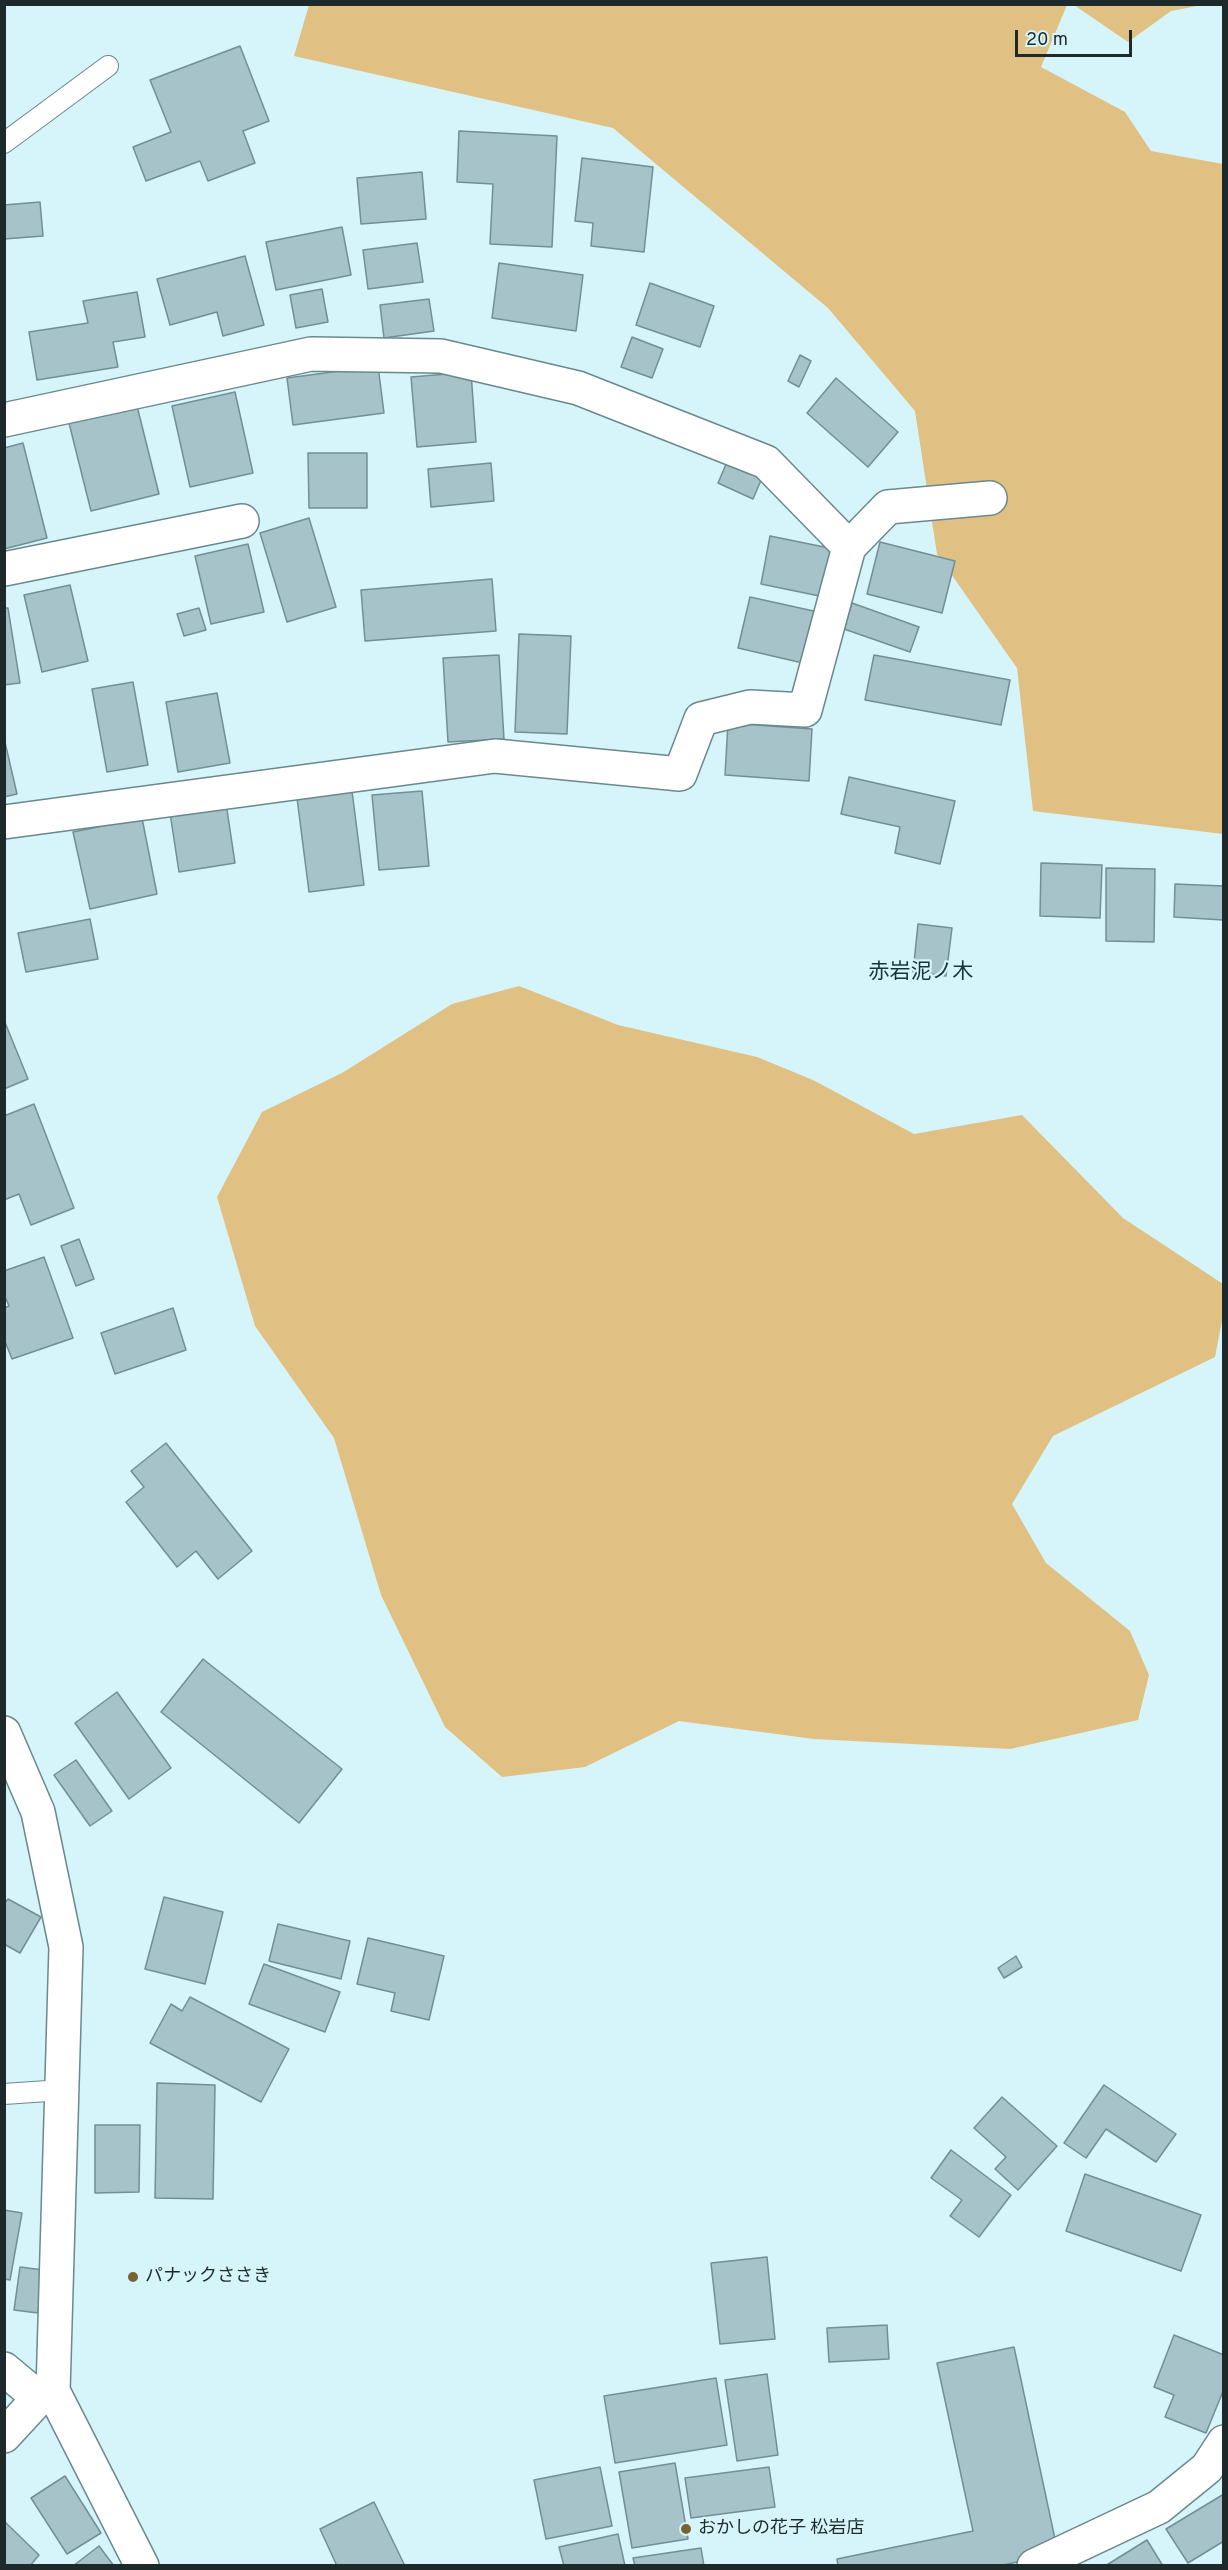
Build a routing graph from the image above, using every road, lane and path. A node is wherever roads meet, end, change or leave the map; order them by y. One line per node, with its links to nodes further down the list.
1 (108, 66): 2 (lane)
2 (4, 143)
3 (4, 420): 6 (street)
4 (990, 498): 6 (street)
5 (242, 521): 7 (street)
6 (849, 547): 8 (street)
7 (4, 569)
8 (4, 822)
9 (4, 1733): 10 (street)
10 (62, 2090): 11 (lane); 13 (street)
11 (4, 2094)
12 (4, 2369): 13 (street)
13 (46, 2395): 14 (street); 16 (street)
14 (4, 2436)
15 (1224, 2442): 17 (street)
16 (142, 2565)
17 (1034, 2565)

